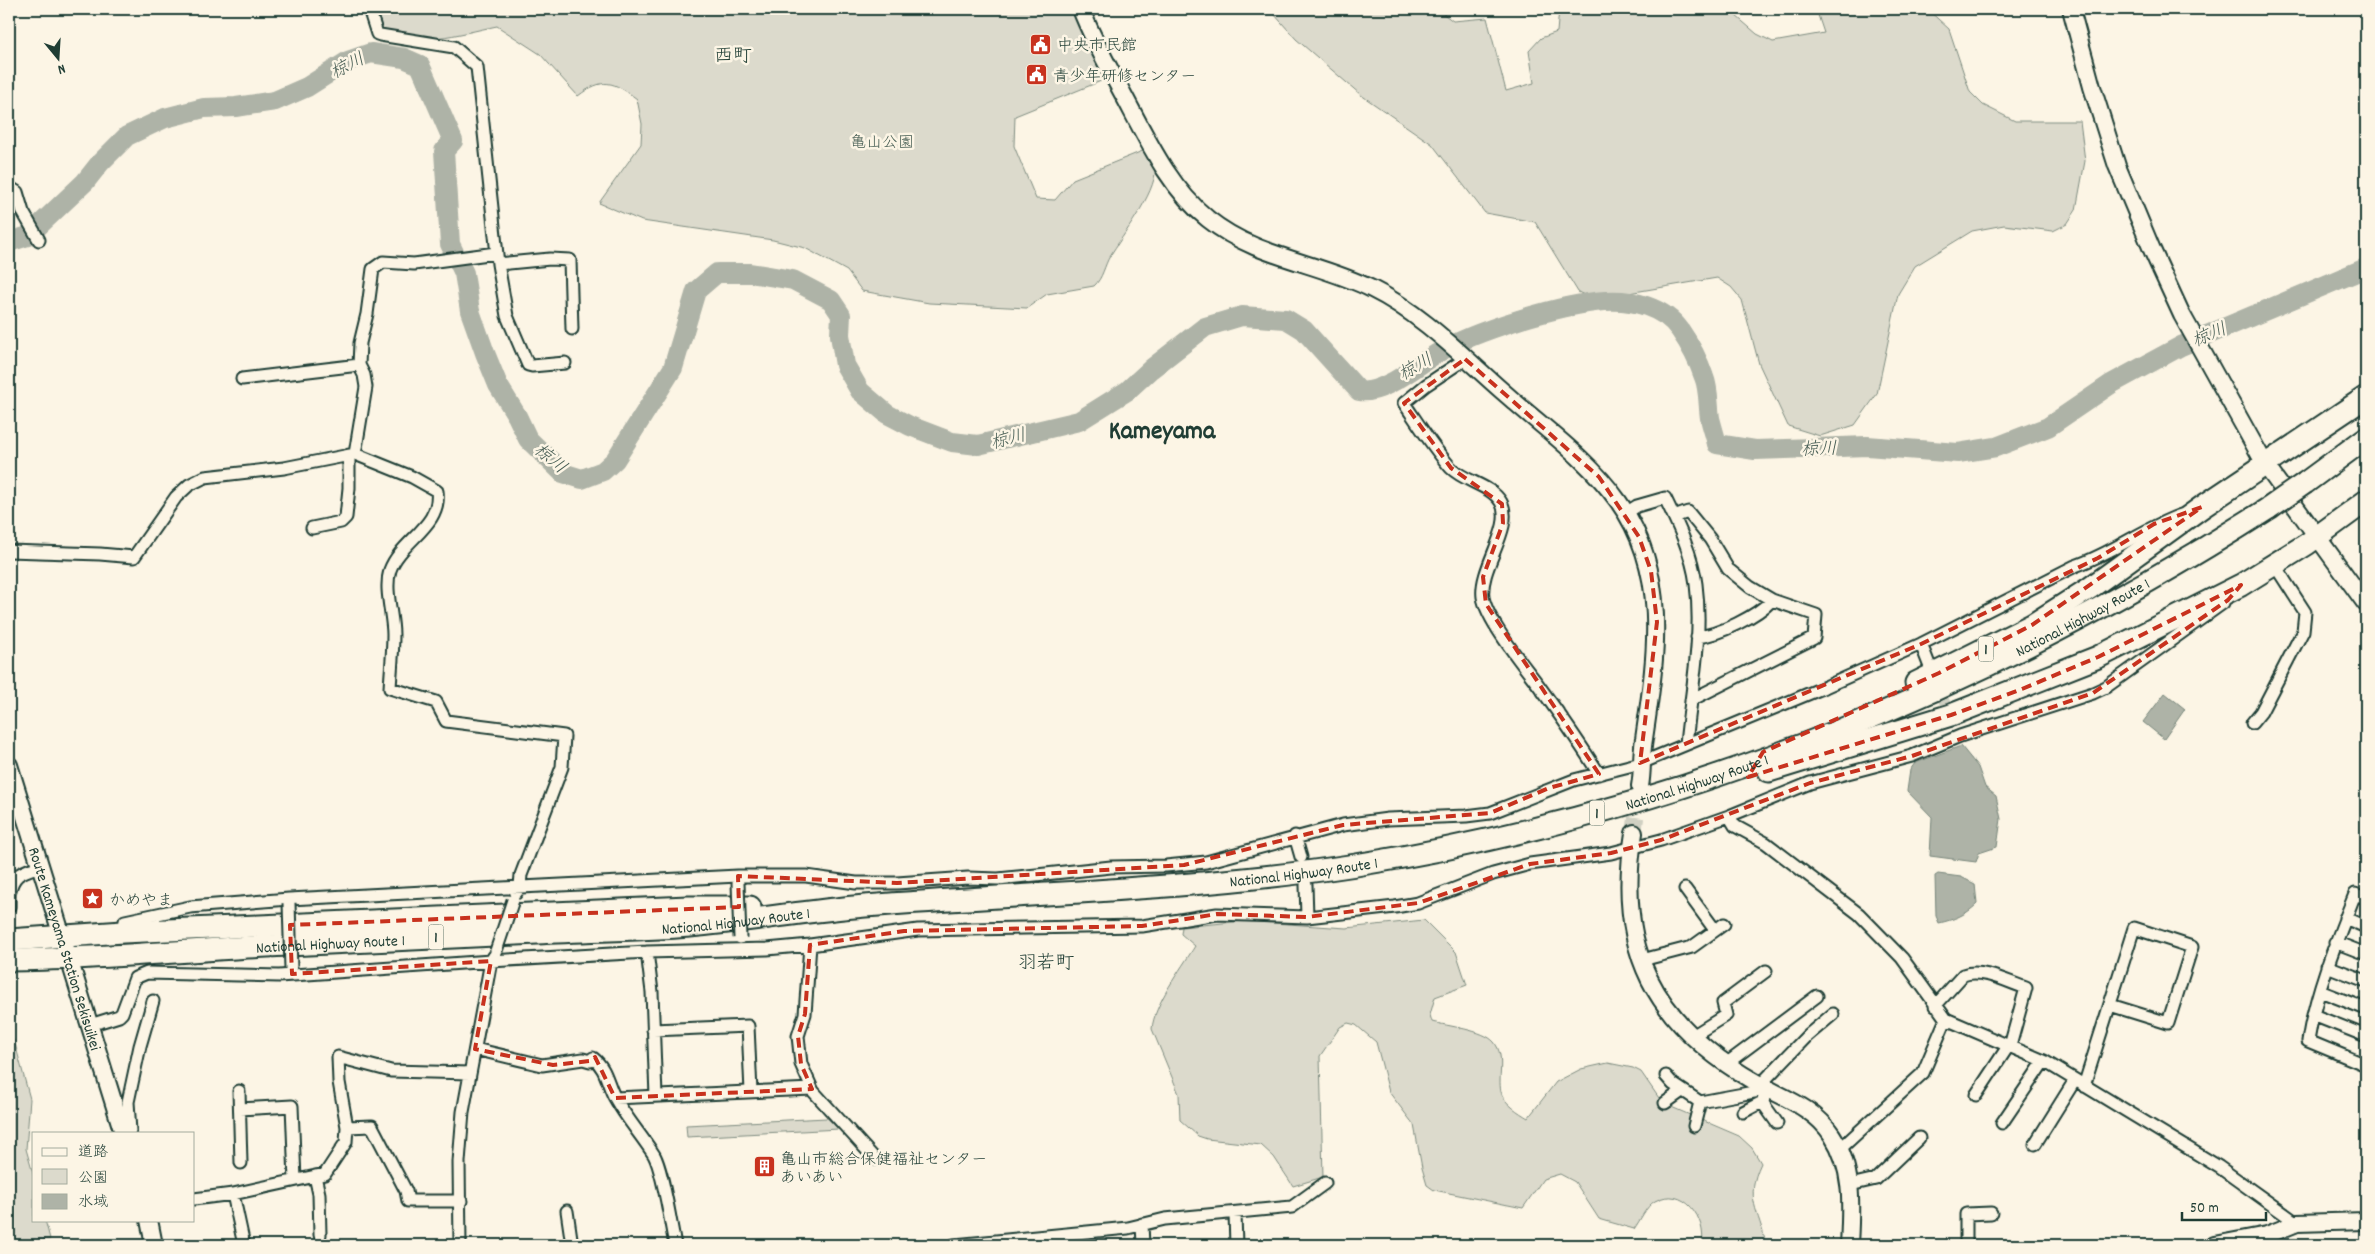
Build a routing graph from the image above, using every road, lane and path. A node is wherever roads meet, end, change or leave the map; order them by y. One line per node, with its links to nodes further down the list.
1 (369, 9): 6 (street)
2 (1081, 9): 8 (street)
3 (2071, 9): 15 (street)
4 (9, 187): 5 (street)
5 (39, 240)
6 (497, 259): 7 (street); 9 (street); 10 (street)
7 (572, 329)
8 (1463, 357): 18 (street); 38 (street)
9 (565, 363)
10 (359, 365): 11 (street); 14 (street)
11 (242, 379)
12 (2366, 398): 15 (highway)
13 (2366, 438): 35 (highway, National Highway Route 1 / 1, bridge)
14 (352, 454): 20 (street); 22 (street); 48 (street)
15 (2266, 466): 17 (highway); 21 (street)
16 (2366, 501): 21 (highway)
17 (2202, 507): 28 (street); 35 (highway, 1)
18 (1626, 513): 19 (street); 36 (street)
19 (1674, 517): 25 (street); 27 (street)
20 (312, 528)
21 (2316, 537): 23 (highway); 26 (street)
22 (9, 551)
23 (2274, 564): 24 (highway); 32 (street)
24 (2240, 585): 33 (street); 40 (highway, 1)
25 (1772, 600): 27 (street); 30 (street)
26 (2366, 604)
27 (1697, 637): 30 (street)
28 (1921, 644): 29 (street); 34 (street)
29 (1930, 667)
30 (1691, 700): 34 (street)
31 (1953, 722): 33 (street)
32 (2252, 723)
33 (1960, 736): 41 (street)
34 (1686, 744): 36 (street)
35 (1756, 762): 40 (highway, National Highway Route 1 / 1)
36 (1641, 763): 38 (street); 39 (street)
37 (9, 765): 45 (street, Route Kameyama Station Sekisuikei)
38 (1599, 774): 42 (street)
39 (1640, 786)
40 (1597, 813): 53 (highway, National Highway Route 1 / 1)
41 (1730, 816): 43 (street); 78 (street)
42 (1295, 836): 44 (street); 46 (street)
43 (1633, 841): 55 (street); 69 (street)
44 (1301, 857)
45 (40, 866): 50 (street); 59 (street, Route Kameyama Station Sekisuikei)
46 (738, 880): 48 (street); 62 (street, bridge)
47 (1306, 885): 55 (street)
48 (520, 886): 52 (street); 66 (street, bridge)
49 (1685, 889): 69 (street)
50 (9, 895): 54 (street)
51 (2366, 898): 56 (street)
52 (289, 901): 58 (street); 72 (street, bridge)
53 (863, 906): 58 (highway, National Highway Route 1 / 1); 67 (highway, National Highway Route 1 / 1)
54 (9, 907)
55 (1307, 917): 63 (street)
56 (2345, 918): 57 (street); 61 (street)
57 (2366, 927)
58 (123, 932): 59 (highway, National Highway Route 1 / 1)
59 (63, 936): 60 (highway, National Highway Route 1 / 1); 67 (street, Route Kameyama Station Sekisuikei)
60 (9, 940)
61 (2335, 942): 65 (street); 70 (street)
62 (740, 944): 63 (street); 64 (street)
63 (810, 945): 95 (street)
64 (647, 952): 66 (street); 84 (street)
65 (2366, 954)
66 (493, 956): 72 (street); 88 (street)
67 (70, 958): 68 (highway, National Highway Route 1 / 1); 83 (street, Route Kameyama Station Sekisuikei)
68 (9, 960)
69 (1642, 960): 86 (street)
70 (2327, 966): 73 (street); 74 (street)
71 (1766, 971): 86 (street)
72 (292, 972): 83 (street)
73 (2366, 982)
74 (2320, 991): 79 (street); 81 (street)
75 (1817, 996): 90 (street)
76 (153, 1001): 112 (street)
77 (2110, 1005): 77 (street); 94 (street)
78 (1935, 1006): 82 (street); 87 (street)
79 (2366, 1009)
80 (1833, 1014): 99 (street)
81 (2313, 1015): 85 (street); 91 (street)
82 (1946, 1020): 87 (street); 115 (street)
83 (90, 1025): 111 (street, Route Kameyama Station Sekisuikei)
84 (653, 1030): 98 (street); 101 (street)
85 (2366, 1036)
86 (1691, 1037): 90 (street)
87 (2009, 1045): 89 (street); 100 (street)
88 (475, 1049): 92 (street); 102 (street)
89 (2044, 1060): 94 (street); 108 (street)
90 (1726, 1064): 99 (street)
91 (2366, 1065)
92 (470, 1073): 110 (street); 124 (street)
93 (1666, 1076): 97 (street)
94 (2079, 1083): 114 (street); 130 (street)
95 (812, 1089): 98 (street); 116 (street)
96 (239, 1091): 105 (street)
97 (1682, 1091): 103 (street); 104 (street)
98 (751, 1092): 101 (street)
99 (1764, 1092): 103 (street); 106 (street); 107 (street); 115 (street)
100 (1976, 1095)
101 (656, 1096): 102 (street)
102 (615, 1098): 137 (street)
103 (1700, 1102): 109 (street)
104 (1665, 1103)
105 (240, 1109): 117 (street); 119 (street)
106 (1744, 1112)
107 (1777, 1123)
108 (2002, 1123)
109 (1694, 1126)
110 (347, 1127): 118 (street); 124 (street)
111 (123, 1132)
112 (126, 1132)
113 (1919, 1138): 121 (street)
114 (2035, 1144)
115 (1840, 1149): 121 (street)
116 (876, 1159)
117 (241, 1163)
118 (315, 1176): 119 (street); 132 (street)
119 (296, 1180): 122 (street)
120 (1325, 1183): 127 (street)
121 (1850, 1185): 141 (street)
122 (233, 1194): 123 (street); 134 (street)
123 (195, 1199)
124 (460, 1201): 135 (street)
125 (567, 1211): 136 (street)
126 (1991, 1213): 142 (street)
127 (1235, 1214): 131 (street); 140 (street)
128 (2366, 1221): 130 (street)
129 (149, 1222): 133 (street)
130 (2297, 1223): 143 (street)
131 (1142, 1224): 138 (street); 139 (street)
132 (320, 1235)
133 (154, 1245)
134 (244, 1245)
135 (460, 1245)
136 (572, 1245)
137 (675, 1245)
138 (954, 1245)
139 (1143, 1245)
140 (1236, 1245)
141 (1849, 1245)
142 (1966, 1245)
143 (2214, 1245)

